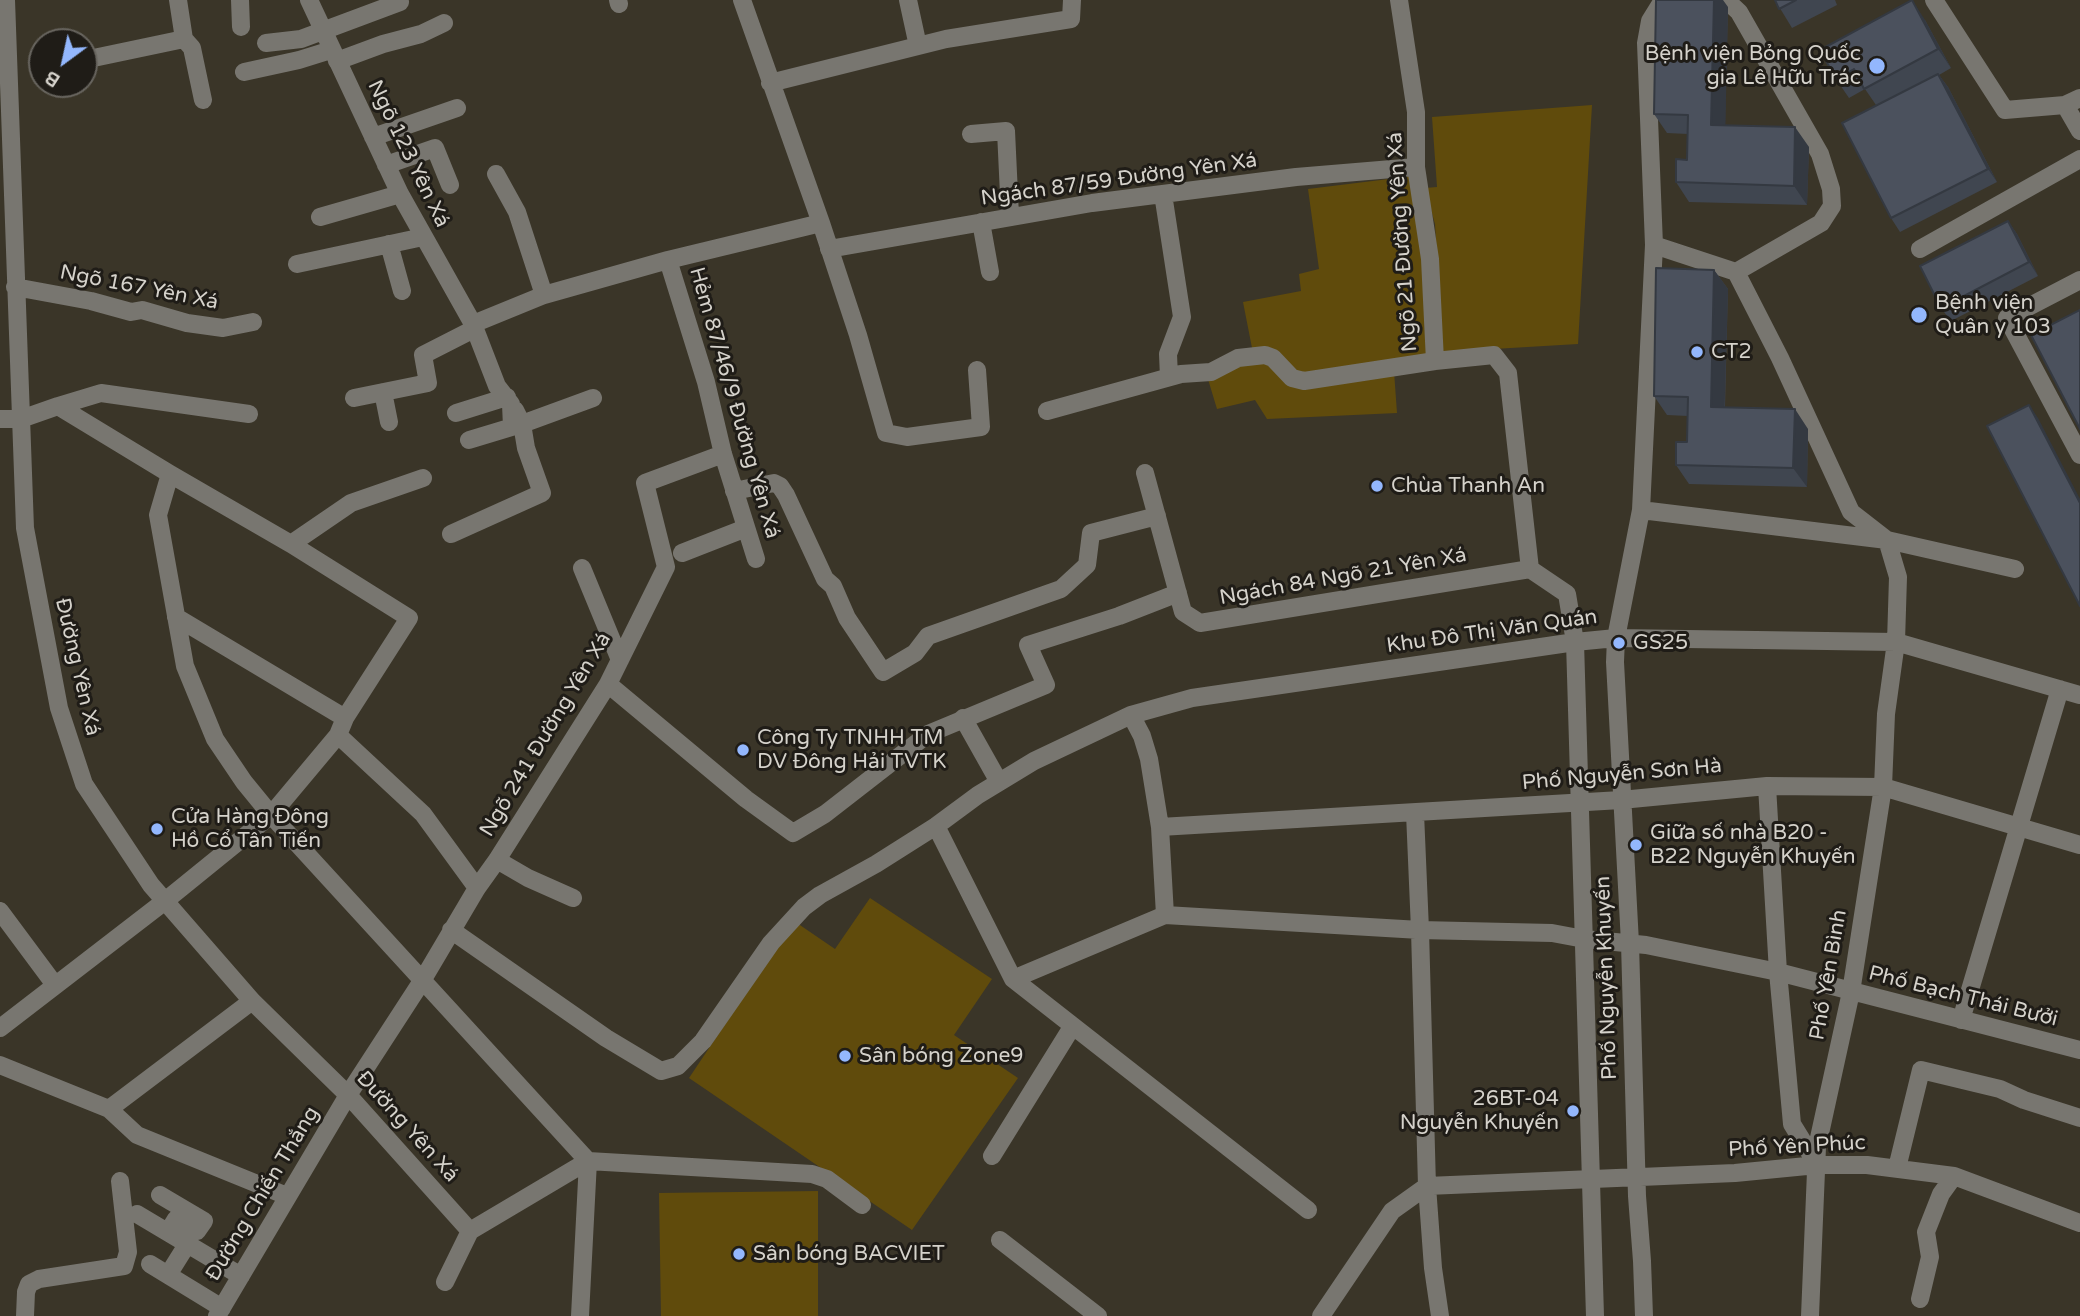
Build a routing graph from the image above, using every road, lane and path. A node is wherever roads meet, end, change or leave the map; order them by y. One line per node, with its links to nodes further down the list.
1 (6, 0): 16 (street, Đường Yên Xá)
2 (178, 0): 17 (street)
3 (240, 0): 14 (street)
4 (309, 0): 15 (street, Ngõ 123 Yên Xá)
5 (742, 0): 23 (street)
6 (908, 0): 19 (street)
7 (1072, 0): 19 (street)
8 (1399, 0): 32 (street, Ngõ 21 Đường Yên Xá)
9 (1662, 0): 43 (street, Phố Nguyễn Khuyến)
10 (1726, 0): 49 (street)
11 (1934, 0): 25 (street)
12 (400, 2): 15 (street)
13 (444, 23): 20 (street)
14 (242, 27)
15 (323, 30): 18 (street); 20 (street, Ngõ 123 Yên Xá)
16 (4, 34): 51 (street, Đường Yên Xá)
17 (184, 38): 21 (street); 24 (street)
18 (267, 43)
19 (918, 46): 23 (street)
20 (334, 55): 22 (street); 29 (street, Ngõ 123 Yên Xá)
21 (98, 57)
22 (244, 72)
23 (770, 83): 40 (street)
24 (203, 100)
25 (2073, 102): 27 (street)
26 (457, 108): 29 (street)
27 (2080, 131)
28 (971, 134): 37 (street)
29 (373, 137): 31 (street, Ngõ 123 Yên Xá)
30 (2080, 159): 45 (street)
31 (386, 165): 34 (street); 35 (street, Ngõ 123 Yên Xá)
32 (1416, 167): 36 (street, Ngách 87/59 Đường Yên Xá); 56 (street, Ngõ 21 Đường Yên Xá)
33 (496, 174): 53 (street)
34 (450, 186)
35 (400, 194): 38 (street); 41 (street, Ngõ 123 Yên Xá)
36 (1163, 194): 37 (street, Ngách 87/59 Đường Yên Xá); 58 (street)
37 (1010, 216): 39 (street, Ngách 87/59 Đường Yên Xá)
38 (320, 217)
39 (981, 222): 44 (street, Ngách 87/59 Đường Yên Xá); 48 (street)
40 (821, 223): 44 (street); 46 (street)
41 (423, 237): 42 (street); 55 (street, Ngõ 123 Yên Xá)
42 (389, 244): 47 (street); 52 (street)
43 (1654, 246): 49 (street); 78 (street, Phố Nguyễn Khuyến)
44 (829, 249): 57 (street)
45 (1920, 249)
46 (668, 260): 53 (street); 72 (street, Hẻm 87/46/9 Đường Yên Xá)
47 (297, 264)
48 (990, 272)
49 (1736, 272): 82 (street)
50 (2080, 280): 73 (street)
51 (15, 287): 54 (street, Ngõ 167 Yên Xá); 68 (street, Đường Yên Xá)
52 (402, 291)
53 (544, 295): 55 (street)
54 (253, 322)
55 (473, 324): 59 (street); 62 (street, Ngõ 123 Yên Xá)
56 (1435, 361): 58 (street); 88 (street, Ngõ 21 Đường Yên Xá)
57 (977, 370)
58 (1169, 377): 64 (street)
59 (383, 392): 60 (street); 69 (street)
60 (354, 398)
61 (593, 398): 70 (street)
62 (509, 400): 65 (street); 70 (street); 71 (street)
63 (58, 406): 66 (street); 68 (street); 75 (street)
64 (1047, 411)
65 (456, 412)
66 (249, 414)
67 (0, 419): 68 (street)
68 (21, 419): 117 (street, Đường Yên Xá)
69 (389, 422)
70 (522, 424): 81 (street)
71 (469, 440)
72 (723, 454): 77 (street, Hẻm 87/46/9 Đường Yên Xá); 86 (street)
73 (2080, 455)
74 (1145, 473): 79 (street, Ngách 84 Ngõ 21 Yên Xá)
75 (170, 474): 83 (street); 92 (street)
76 (423, 478): 83 (street)
77 (734, 491): 79 (street); 80 (street, Hẻm 87/46/9 Đường Yên Xá)
78 (1642, 510): 82 (street); 93 (street, Phố Nguyễn Khuyến)
79 (1157, 516): 91 (street, Ngách 84 Ngõ 21 Yên Xá)
80 (746, 528): 84 (street); 85 (street, Hẻm 87/46/9 Đường Yên Xá)
81 (452, 534)
82 (1886, 540): 89 (street); 95 (street, Phố Yên Bình)
83 (291, 544): 102 (street)
84 (682, 552)
85 (756, 559)
86 (666, 567): 90 (street); 96 (street, Ngõ 241 Đường Yên Xá)
87 (582, 568): 96 (street)
88 (1531, 569): 91 (street, Ngách 84 Ngõ 21 Yên Xá); 94 (street)
89 (2015, 569)
90 (677, 584)
91 (1178, 593): 101 (street)
92 (176, 617): 102 (street); 109 (street)
93 (1616, 638): 94 (street, Khu Đô Thị Văn Quán); 95 (street, Khu Đô Thị Văn Quán); 106 (street, Phố Nguyễn Khuyến)
94 (1575, 642): 100 (street, Khu Đô Thị Văn Quán); 107 (street, Phố Nguyễn Khuyến)
95 (1896, 642): 98 (street, Khu Đô Thị Văn Quán); 105 (street, Phố Yên Bình)
96 (620, 660): 97 (street, Ngõ 241 Đường Yên Xá)
97 (608, 684): 101 (street); 114 (street, Ngõ 241 Đường Yên Xá)
98 (2060, 688): 99 (street, Khu Đô Thị Văn Quán); 112 (street)
99 (2080, 695)
100 (1131, 715): 103 (street, Khu Đô Thị Văn Quán); 111 (street)
101 (963, 718): 103 (street)
102 (341, 727): 109 (street); 115 (street)
103 (999, 782): 110 (street, Khu Đô Thị Văn Quán)
104 (1767, 786): 105 (street, Phố Nguyễn Sơn Hà); 106 (street, Phố Nguyễn Sơn Hà); 124 (street)
105 (1883, 787): 112 (street, Phố Nguyễn Sơn Hà); 128 (street, Phố Yên Bình)
106 (1621, 800): 107 (street, Phố Nguyễn Sơn Hà); 123 (street, Phố Nguyễn Khuyến)
107 (1578, 803): 108 (street, Phố Nguyễn Sơn Hà); 122 (street, Phố Nguyễn Khuyến)
108 (1415, 813): 111 (street, Phố Nguyễn Sơn Hà); 121 (street)
109 (271, 815): 117 (street); 126 (street)
110 (936, 826): 120 (street, Khu Đô Thị Văn Quán); 125 (street)
111 (1160, 827): 119 (street)
112 (2019, 828): 113 (street, Phố Nguyễn Sơn Hà); 130 (street)
113 (2080, 845)
114 (497, 860): 115 (street, Ngõ 241 Đường Yên Xá); 116 (street)
115 (477, 888): 120 (street, Ngõ 241 Đường Yên Xá)
116 (573, 898)
117 (165, 901): 127 (street); 129 (street, Đường Yên Xá)
118 (0, 911): 127 (street)
119 (1165, 915): 121 (street, Phố Bạch Thái Bưởi); 125 (street)
120 (452, 930): 126 (street, Ngõ 241 Đường Yên Xá)
121 (1420, 930): 122 (street, Phố Bạch Thái Bưởi); 146 (street)
122 (1584, 939): 123 (street, Phố Bạch Thái Bưởi); 144 (street, Phố Nguyễn Khuyến)
123 (1630, 943): 124 (street, Phố Bạch Thái Bưởi); 143 (street, Phố Nguyễn Khuyến)
124 (1778, 972): 128 (street, Phố Bạch Thái Bưởi); 140 (street)
125 (1013, 979): 131 (street)
126 (422, 981): 135 (street, Đường Chiến Thắng); 139 (street)
127 (55, 985): 132 (street)
128 (1851, 992): 130 (street, Phố Bạch Thái Bưởi); 140 (street, Phố Yên Bình)
129 (252, 1001): 135 (street, Đường Yên Xá); 136 (street)
130 (1961, 1020): 133 (street, Phố Bạch Thái Bưởi)
131 (1072, 1027): 138 (street); 150 (street)
132 (0, 1028)
133 (2080, 1050)
134 (0, 1065): 136 (street)
135 (348, 1095): 148 (street, Đường Chiến Thắng); 153 (street, Đường Yên Xá)
136 (110, 1109): 148 (street)
137 (2080, 1118): 141 (street)
138 (992, 1156)
139 (588, 1161): 149 (street); 153 (street); 164 (street)
140 (1817, 1165): 141 (street, Phố Yên Phúc); 143 (street, Phố Yên Phúc); 170 (street, Phố Yên Bình)
141 (1897, 1168): 142 (street, Phố Yên Phúc)
142 (1954, 1176): 152 (street, Phố Yên Phúc); 161 (street)
143 (1637, 1177): 144 (street, Phố Yên Phúc); 169 (street, Phố Nguyễn Khuyến)
144 (1592, 1180): 146 (street, Phố Yên Phúc); 168 (street, Phố Nguyễn Khuyến)
145 (120, 1181): 163 (street)
146 (1427, 1186): 166 (street); 167 (street)
147 (160, 1195): 154 (street)
148 (287, 1196): 159 (street, Đường Chiến Thắng)
149 (862, 1205)
150 (1308, 1210)
151 (137, 1214): 154 (street)
152 (2080, 1223)
153 (470, 1231): 160 (street)
154 (168, 1232): 156 (street)
155 (1000, 1240): 165 (street)
156 (188, 1243): 158 (street); 159 (street)
157 (150, 1264): 158 (street)
158 (168, 1275): 162 (street)
159 (241, 1276): 162 (street, Đường Chiến Thắng)
160 (445, 1282)
161 (1920, 1299)
162 (219, 1312)
163 (24, 1316)
164 (580, 1316)
165 (1098, 1316)
166 (1321, 1316)
167 (1440, 1316)
168 (1595, 1316)
169 (1644, 1316)
170 (1810, 1316)

